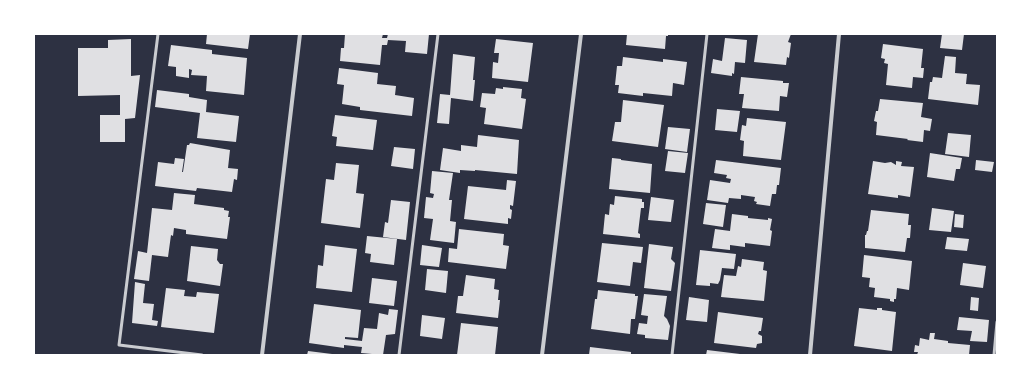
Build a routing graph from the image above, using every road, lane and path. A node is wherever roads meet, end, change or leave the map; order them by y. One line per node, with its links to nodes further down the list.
1 (158, 34): 8 (lane)
2 (300, 34): 9 (street)
3 (438, 34): 10 (lane)
4 (581, 34): 11 (street)
5 (707, 34): 12 (lane)
6 (839, 34): 13 (street)
7 (997, 322): 14 (lane)
8 (202, 355)
9 (262, 355)
10 (399, 355)
11 (542, 355)
12 (672, 355)
13 (810, 355)
14 (994, 355)

